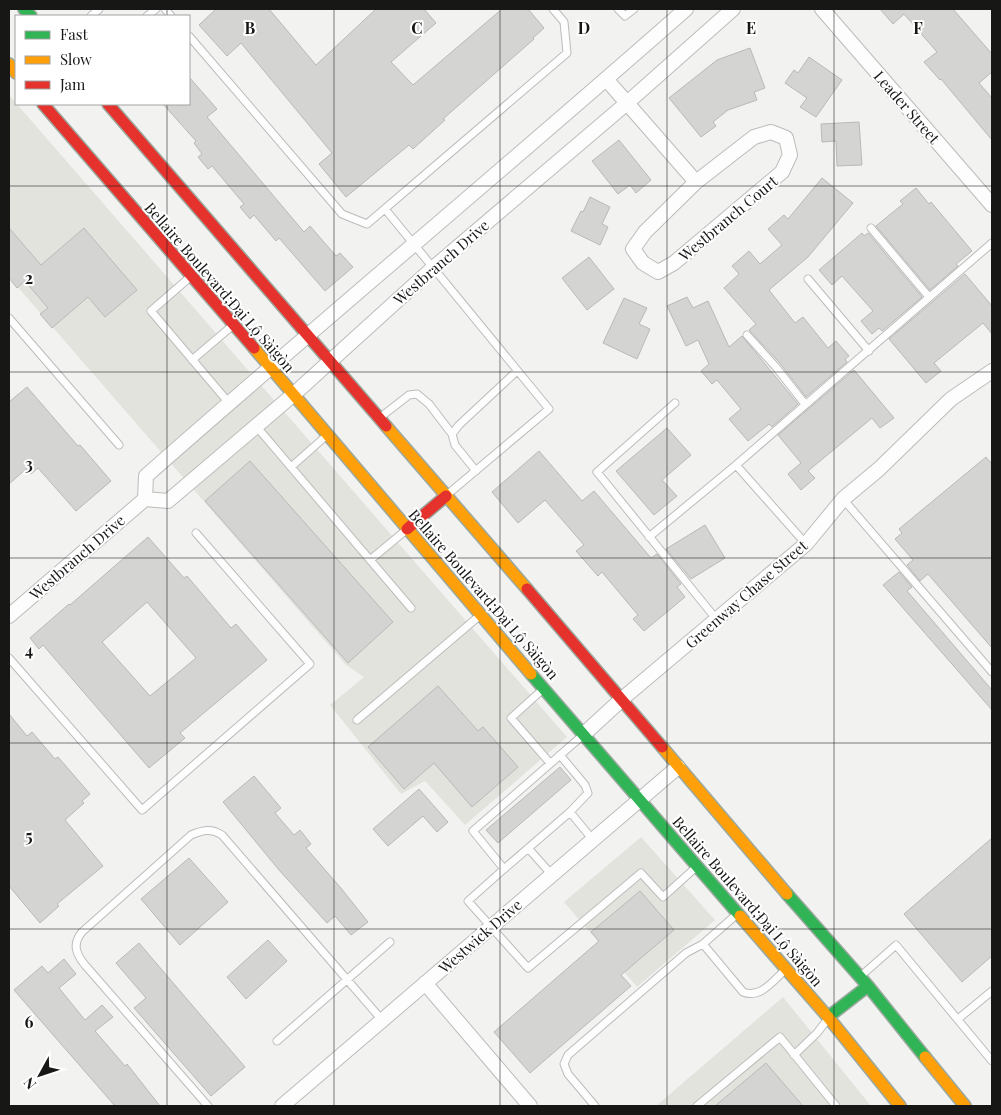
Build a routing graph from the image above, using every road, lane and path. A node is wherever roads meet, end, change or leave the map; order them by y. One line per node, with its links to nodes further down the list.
1 (553, 9): 14 (lane)
2 (618, 9): 3 (lane)
3 (634, 9)
4 (686, 9): 8 (street, Westbranch Drive)
5 (733, 9): 9 (street, Westbranch Drive)
6 (822, 9): 13 (street, Leader Street)
7 (190, 37): 14 (lane)
8 (606, 79): 9 (street); 17 (street, Westbranch Drive)
9 (627, 103): 12 (street); 18 (street, Westbranch Drive)
10 (44, 105): 19 (main road, Bellaire Boulevard;Đại Lộ Sàigòn)
11 (109, 105): 24 (main road)
12 (696, 182): 12 (street, Westbranch Court)
13 (992, 205)
14 (385, 209): 17 (lane)
15 (871, 228): 21 (lane)
16 (992, 243): 21 (lane)
17 (414, 244): 18 (lane); 24 (street, Westbranch Drive)
18 (432, 269): 28 (street, Westbranch Drive); 30 (lane)
19 (191, 276): 23 (main road, Bellaire Boulevard;Đại Lộ Sàigòn); 27 (lane)
20 (808, 279): 26 (lane)
21 (929, 297): 26 (lane)
22 (9, 318): 40 (lane)
23 (233, 325): 27 (lane); 29 (main road, Bellaire Boulevard;Đại Lộ Sàigòn)
24 (308, 334): 28 (main road); 29 (street, Westbranch Drive)
25 (747, 335): 35 (lane)
26 (869, 351): 35 (lane)
27 (192, 360): 33 (lane)
28 (330, 360): 32 (street, Westbranch Drive); 36 (main road)
29 (269, 367): 32 (main road, Bellaire Boulevard;Đại Lộ Sàigòn); 33 (street, Westbranch Drive)
30 (517, 371): 39 (lane); 43 (lane)
31 (992, 371): 46 (street, Greenway Chase Street)
32 (294, 394): 37 (street, Westbranch Drive); 38 (main road, Bellaire Boulevard;Đại Lộ Sàigòn)
33 (229, 402): 45 (street, Westbranch Drive)
34 (675, 403): 49 (lane)
35 (805, 404): 41 (lane)
36 (380, 418): 39 (lane); 44 (main road)
37 (256, 426): 42 (lane); 45 (street, Westbranch Drive)
38 (328, 434): 42 (lane); 47 (main road, Bellaire Boulevard;Đại Lộ Sàigòn)
39 (452, 434): 43 (lane)
40 (119, 445)
41 (736, 465): 49 (lane); 50 (lane)
42 (291, 467): 51 (lane)
43 (476, 471): 44 (lane)
44 (446, 496): 47 (main road); 59 (main road)
45 (145, 499): 54 (street, Westbranch Drive)
46 (843, 499): 50 (street, Greenway Chase Street); 57 (lane)
47 (408, 529): 51 (lane); 53 (main road, Bellaire Boulevard;Đại Lộ Sàigòn)
48 (196, 533): 56 (lane)
49 (649, 536): 55 (lane)
50 (806, 544): 55 (street, Greenway Chase Street)
51 (370, 560): 52 (lane)
52 (411, 608)
53 (480, 615): 58 (main road, Bellaire Boulevard;Đại Lộ Sàigòn); 60 (lane)
54 (9, 616)
55 (717, 620): 59 (street, Greenway Chase Street)
56 (9, 658)
57 (992, 672)
58 (544, 688): 61 (main road, Bellaire Boulevard;Đại Lộ Sàigòn); 63 (lane)
59 (622, 699): 61 (street, Greenway Chase Street); 64 (main road)
60 (357, 720)
61 (584, 734): 62 (lane); 65 (main road, Bellaire Boulevard;Đại Lộ Sàigòn)
62 (560, 755): 63 (lane); 66 (lane)
63 (550, 763): 70 (lane)
64 (678, 767): 65 (street, Westwick Drive); 77 (main road)
65 (640, 799): 67 (street, Westwick Drive); 69 (main road, Bellaire Boulevard;Đại Lộ Sàigòn)
66 (570, 812): 67 (lane); 68 (lane)
67 (593, 840): 71 (street, Westwick Drive)
68 (528, 848): 70 (lane); 71 (lane)
69 (698, 866): 72 (main road, Bellaire Boulevard;Đại Lộ Sàigòn); 73 (lane)
70 (504, 870): 73 (lane)
71 (552, 875): 73 (street, Westwick Drive)
72 (738, 913): 75 (lane); 76 (main road, Bellaire Boulevard;Đại Lộ Sàigòn)
73 (490, 928): 79 (street, Westwick Drive)
74 (390, 942): 78 (lane)
75 (704, 944): 76 (lane); 91 (lane)
76 (786, 969): 82 (main road, Bellaire Boulevard;Đại Lộ Sàigòn)
77 (860, 976): 80 (main road); 83 (lane)
78 (348, 979): 84 (lane); 85 (lane); 88 (lane)
79 (425, 983): 84 (street, Westwick Drive); 90 (street)
80 (868, 986): 82 (main road); 95 (main road)
81 (992, 991): 83 (lane)
82 (828, 1018): 86 (lane); 94 (main road, Bellaire Boulevard;Đại Lộ Sàigòn)
83 (958, 1019): 87 (lane)
84 (382, 1020): 89 (street, Westwick Drive)
85 (277, 1041)
86 (794, 1055): 92 (lane); 93 (lane)
87 (991, 1058)
88 (208, 1106)
89 (282, 1106)
90 (530, 1106)
91 (595, 1106)
92 (697, 1106)
93 (836, 1106)
94 (900, 1106)
95 (965, 1106)

